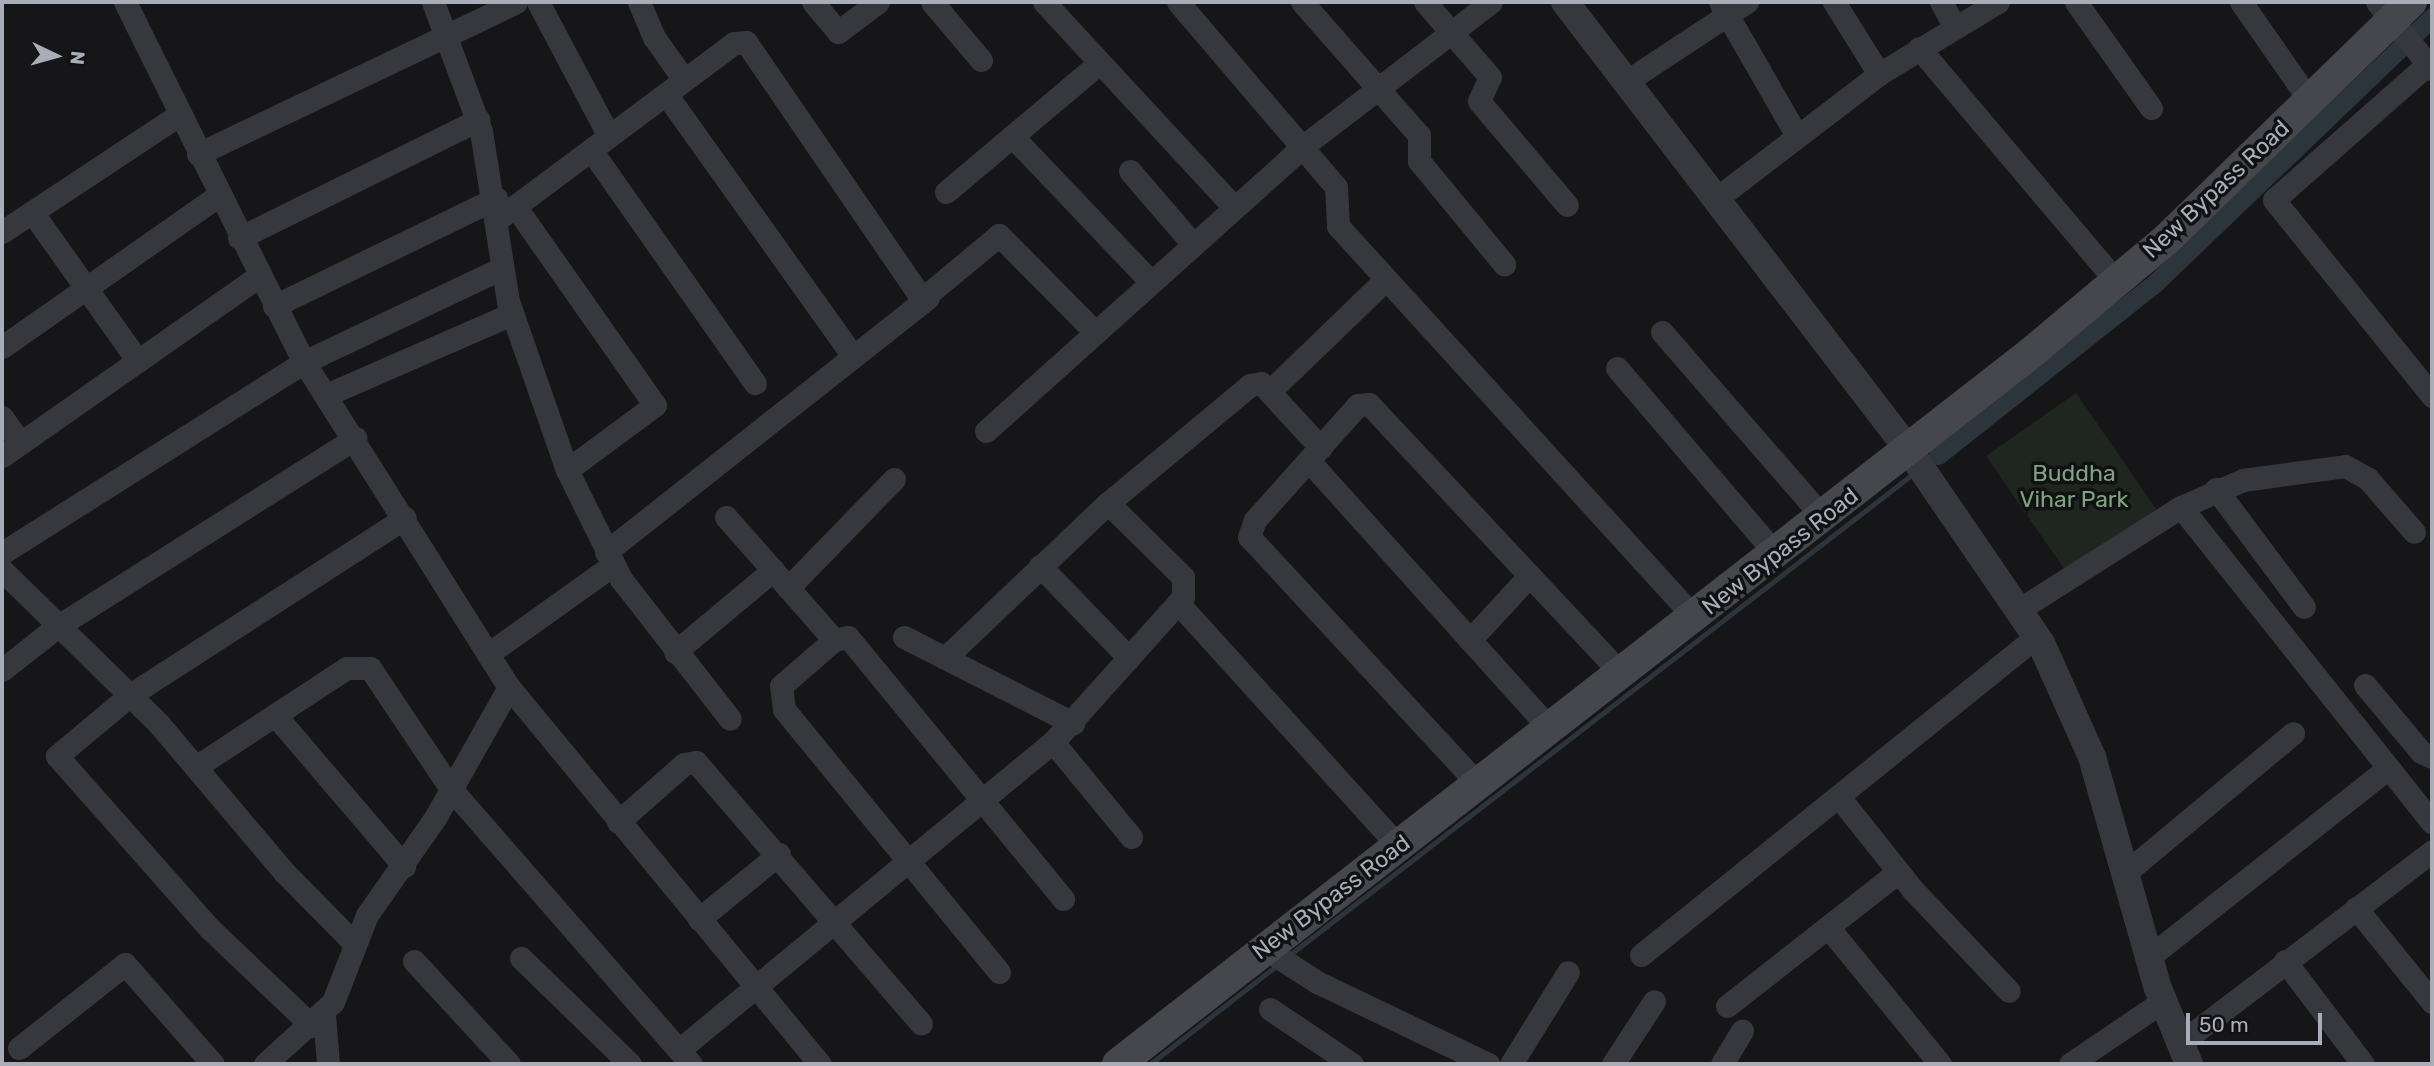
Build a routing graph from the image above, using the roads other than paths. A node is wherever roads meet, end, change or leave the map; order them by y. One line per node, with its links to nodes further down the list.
1 (125, 2): 35 (street)
2 (433, 2): 23 (street)
3 (516, 2): 23 (street)
4 (538, 2): 39 (street)
5 (639, 2): 31 (street)
6 (813, 2): 7 (street)
7 (878, 2)
8 (932, 2): 27 (street)
9 (1044, 2): 28 (street)
10 (1178, 2): 40 (street)
11 (1302, 2): 32 (street)
12 (1425, 2): 24 (street)
13 (1490, 2): 24 (street)
14 (1565, 2): 30 (street)
15 (1747, 2): 21 (street)
16 (1834, 2): 29 (street)
17 (1941, 2): 22 (street)
18 (1998, 2): 22 (street)
19 (2076, 2): 34 (street)
20 (2241, 2): 33 (street)
21 (1724, 8): 30 (street); 37 (street)
22 (1955, 27): 26 (street)
23 (448, 32): 36 (street); 41 (street)
24 (1451, 32): 32 (street); 46 (street)
25 (2408, 34): 33 (main road, New Bypass Road); 73 (street)
26 (1919, 48): 29 (street); 58 (street)
27 (981, 60)
28 (1097, 65): 38 (street); 47 (street)
29 (1879, 74): 37 (street)
30 (1627, 81): 45 (street)
31 (675, 87): 39 (street); 60 (street); 66 (street)
32 (1376, 87): 40 (street); 53 (street)
33 (2310, 101): 58 (main road, New Bypass Road)
34 (2151, 108)
35 (177, 116): 41 (street); 49 (street)
36 (478, 120): 48 (street); 51 (street)
37 (1796, 134): 45 (street)
38 (1012, 136): 43 (street); 56 (street)
39 (600, 143): 48 (street); 70 (street)
40 (1302, 147): 47 (street); 57 (street)
41 (198, 154): 44 (street)
42 (1130, 171): 52 (street)
43 (946, 192)
44 (219, 195): 51 (street); 59 (street)
45 (1717, 198): 78 (street)
46 (1567, 205)
47 (1233, 206): 52 (street)
48 (503, 208): 54 (street); 61 (street); 80 (street)
49 (32, 212): 50 (street); 59 (street)
50 (2, 232)
51 (239, 238): 55 (street)
52 (1191, 242): 56 (street)
53 (1504, 264)
54 (500, 269): 62 (street); 68 (street)
55 (258, 277): 61 (street); 67 (street)
56 (1148, 279): 63 (street)
57 (1385, 280): 71 (street); 100 (street)
58 (2116, 281): 78 (main road, New Bypass Road)
59 (86, 288): 65 (street); 67 (street)
60 (928, 298): 63 (street); 66 (street)
61 (274, 306): 68 (street)
62 (511, 314): 72 (street); 80 (street)
63 (1093, 330): 75 (street)
64 (1662, 332): 86 (street)
65 (2, 347)
66 (853, 356): 91 (street)
67 (138, 360): 77 (street)
68 (304, 362): 72 (street); 89 (street)
69 (1617, 368): 90 (street)
70 (755, 383)
71 (1269, 391): 79 (street); 83 (street)
72 (326, 395): 76 (street)
73 (2432, 396)
74 (2, 417): 77 (street)
75 (986, 431)
76 (355, 438): 87 (street); 101 (street)
77 (11, 449)
78 (1908, 449): 86 (main road, New Bypass Road); 99 (street)
79 (1315, 455): 95 (street); 105 (street); 124 (street)
80 (566, 470): 91 (street)
81 (894, 478): 96 (street)
82 (2216, 489): 84 (street); 88 (street); 98 (street)
83 (1108, 503): 92 (street); 97 (street)
84 (2181, 507): 99 (street); 123 (street)
85 (726, 517): 94 (street)
86 (1823, 517): 90 (main road, New Bypass Road)
87 (405, 518): 107 (street); 114 (street)
88 (2414, 532)
89 (2, 553)
90 (1776, 554): 100 (main road, New Bypass Road)
91 (610, 558): 106 (street); 107 (street)
92 (1040, 566): 108 (street); 109 (street)
93 (2, 570): 101 (street)
94 (773, 570): 96 (street); 106 (street)
95 (1530, 575): 105 (street); 111 (street)
96 (788, 588): 104 (street)
97 (1178, 603): 109 (street); 131 (street)
98 (2304, 607)
99 (2020, 609): 102 (street)
100 (1695, 618): 111 (main road, New Bypass Road)
101 (58, 626): 110 (street); 114 (street)
102 (2037, 636): 126 (street); 137 (street)
103 (904, 637): 108 (street)
104 (834, 640): 127 (street); 134 (street)
105 (1470, 640): 118 (street)
106 (675, 652): 116 (street)
107 (488, 654): 113 (street)
108 (945, 658): 117 (street)
109 (1129, 658): 117 (street)
110 (2, 670)
111 (1623, 675): 118 (main road, New Bypass Road)
112 (2365, 685): 121 (street)
113 (509, 687): 125 (street); 128 (street)
114 (130, 695): 122 (street); 159 (street)
115 (275, 715): 122 (street); 125 (street); 135 (street)
116 (730, 719)
117 (1073, 723): 120 (street)
118 (1551, 730): 124 (main road, New Bypass Road)
119 (2293, 733): 137 (street)
120 (1053, 742): 127 (street); 130 (street)
121 (2432, 757)
122 (197, 766): 143 (street)
123 (2386, 770): 129 (street); 145 (street)
124 (1479, 785): 131 (main road, New Bypass Road)
125 (452, 789): 135 (street); 164 (street)
126 (1839, 797): 136 (street); 144 (street)
127 (982, 800): 134 (street); 138 (street)
128 (618, 822): 133 (street); 141 (street)
129 (2432, 822)
130 (1131, 837)
131 (1398, 846): 147 (main road, New Bypass Road)
132 (2432, 851): 139 (street)
133 (779, 854): 140 (street); 141 (street)
134 (907, 856): 140 (street); 150 (street)
135 (404, 866): 143 (street)
136 (1899, 872): 142 (street); 153 (street)
137 (2124, 874): 145 (street)
138 (1063, 899)
139 (2356, 908): 149 (street); 156 (street)
140 (835, 918): 152 (street); 160 (street)
141 (699, 919): 152 (street)
142 (1828, 927): 157 (street); 177 (street)
143 (354, 943): 159 (street)
144 (1641, 954)
145 (2149, 957): 155 (street)
146 (521, 958): 169 (street)
147 (1279, 958): 171 (main road, New Bypass Road); 173 (street)
148 (414, 961): 168 (street)
149 (2285, 961): 163 (street); 179 (street)
150 (999, 972)
151 (1568, 972): 174 (street)
152 (755, 986): 164 (street); 170 (street)
153 (2009, 991)
154 (1654, 1001): 175 (street)
155 (2163, 1001): 163 (street); 178 (street)
156 (2432, 1002)
157 (1727, 1006)
158 (1270, 1009): 172 (street)
159 (318, 1021): 166 (street); 167 (street)
160 (921, 1024)
161 (1742, 1031): 176 (street)
162 (19, 1048): 165 (street)
163 (2184, 1054)
164 (685, 1057)
165 (213, 1064)
166 (265, 1064)
167 (328, 1064)
168 (509, 1064)
169 (630, 1064)
170 (820, 1064)
171 (1118, 1064)
172 (1352, 1064)
173 (1488, 1064)
174 (1511, 1064)
175 (1613, 1064)
176 (1722, 1064)
177 (1940, 1064)
178 (2070, 1064)
179 (2363, 1064)

